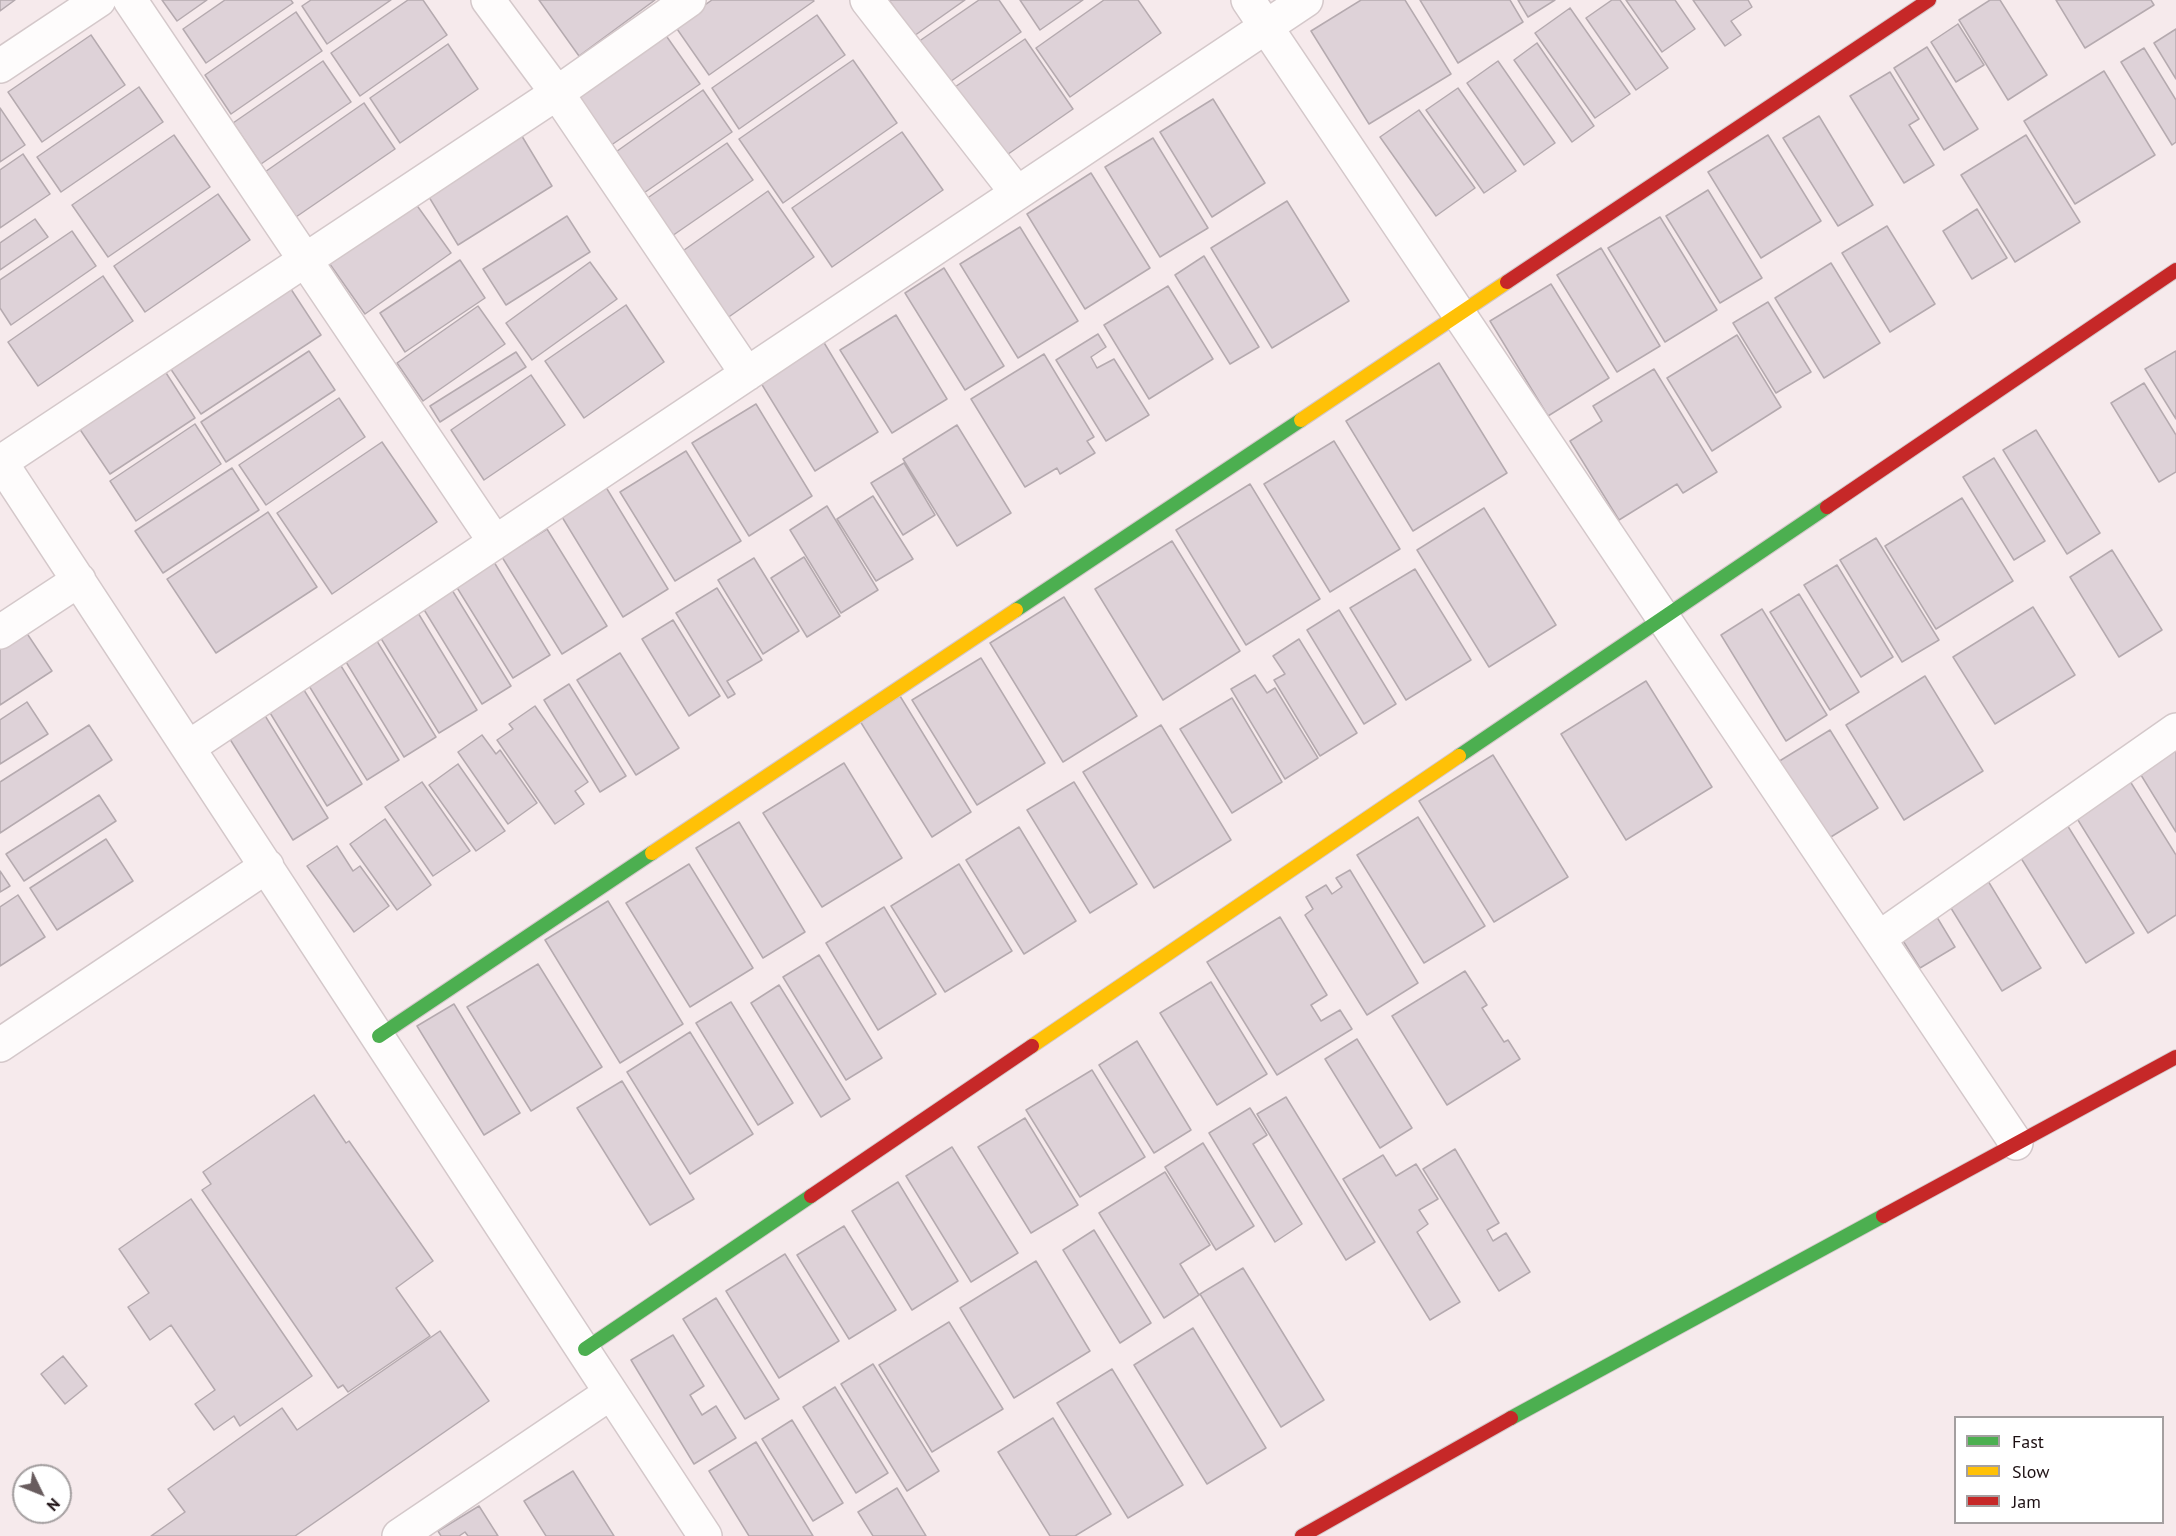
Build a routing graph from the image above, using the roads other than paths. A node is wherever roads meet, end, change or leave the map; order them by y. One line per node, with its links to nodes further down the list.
1 (99, 0): 10 (street)
2 (130, 0): 13 (street)
3 (488, 0): 11 (street)
4 (688, 0): 11 (street)
5 (867, 0): 12 (street)
6 (1248, 0): 9 (street)
7 (1306, 0): 9 (street)
8 (1929, 0): 15 (street)
9 (1266, 27): 12 (street); 15 (street)
10 (0, 66)
11 (557, 93): 13 (street); 16 (street)
12 (1017, 193): 16 (street)
13 (306, 261): 17 (street); 18 (street)
14 (2176, 270): 20 (street)
15 (1459, 314): 20 (street); 26 (street)
16 (747, 374): 18 (street)
17 (1, 462): 19 (street)
18 (495, 542): 23 (street)
19 (79, 580): 21 (street); 23 (street)
20 (1664, 618): 25 (street); 30 (street)
21 (0, 633)
22 (2176, 730): 25 (street)
23 (189, 747): 24 (street)
24 (267, 866): 26 (street); 27 (street)
25 (1878, 938): 29 (street)
26 (379, 1036): 30 (street)
27 (0, 1045)
28 (2176, 1057): 29 (street)
29 (2016, 1143): 34 (street)
30 (585, 1349): 31 (street)
31 (609, 1394): 32 (street); 33 (street)
32 (399, 1536)
33 (705, 1536)
34 (1302, 1536)

